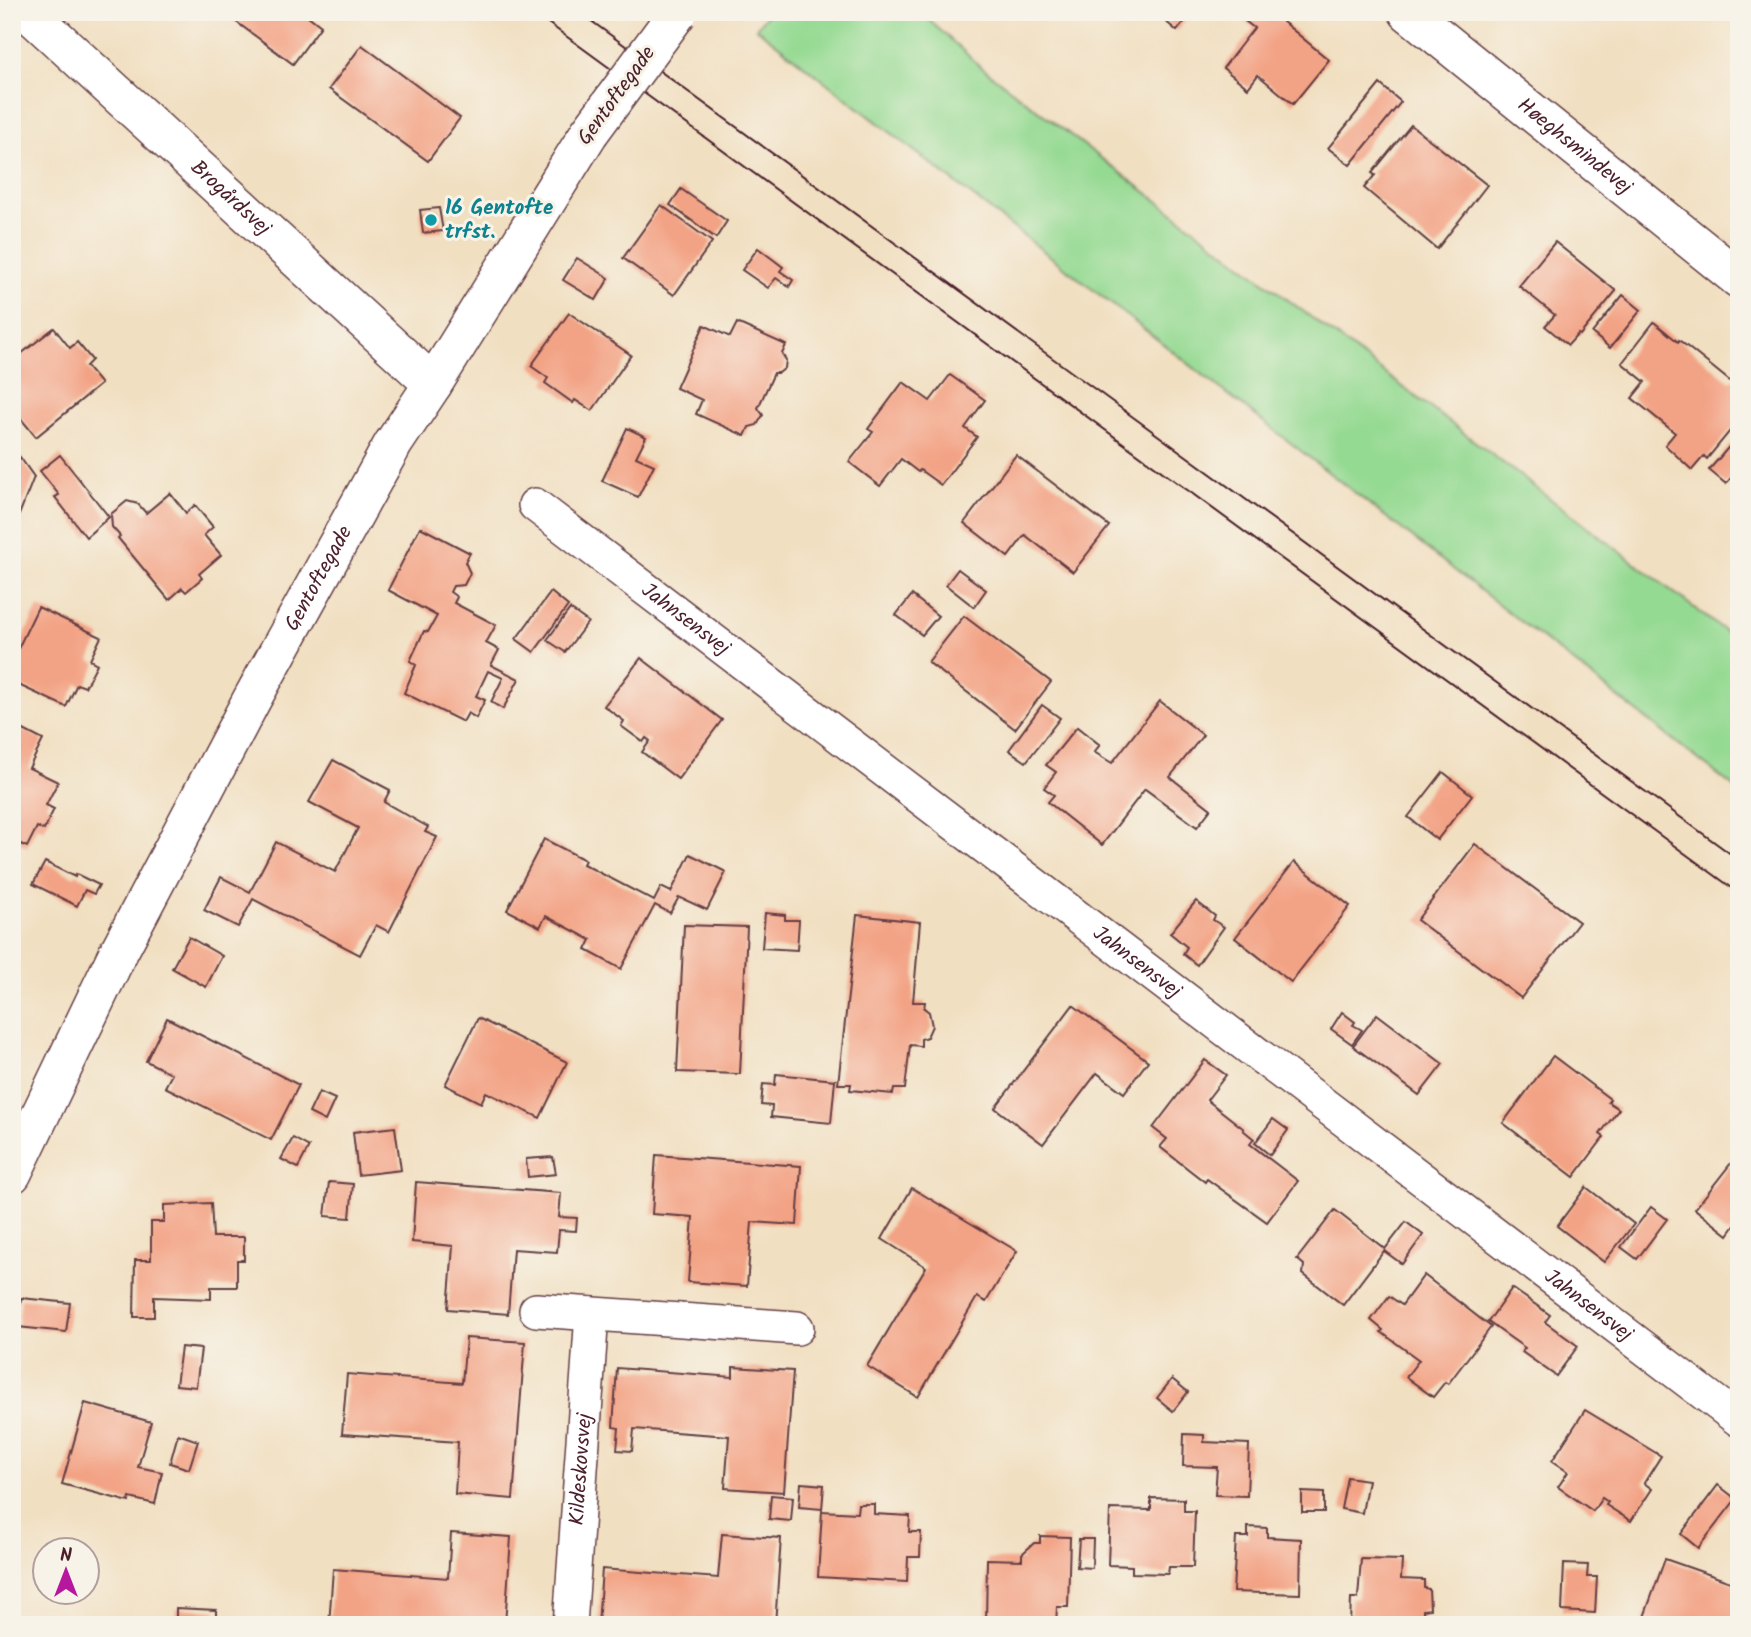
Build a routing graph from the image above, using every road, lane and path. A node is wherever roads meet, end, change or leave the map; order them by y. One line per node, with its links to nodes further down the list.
1 (28, 12): 5 (street, Brogårdsvej)
2 (678, 12): 5 (street, Gentoftegade, bridge)
3 (1408, 12): 4 (street, Høeghsmindevej)
4 (1739, 279)
5 (432, 384): 7 (street, Gentoftegade)
6 (535, 505): 11 (street, Jahnsensvej)
7 (12, 1174)
8 (536, 1310): 9 (street)
9 (592, 1314): 10 (street); 12 (street, Kildeskovsvej)
10 (797, 1328)
11 (1739, 1420)
12 (570, 1625)

